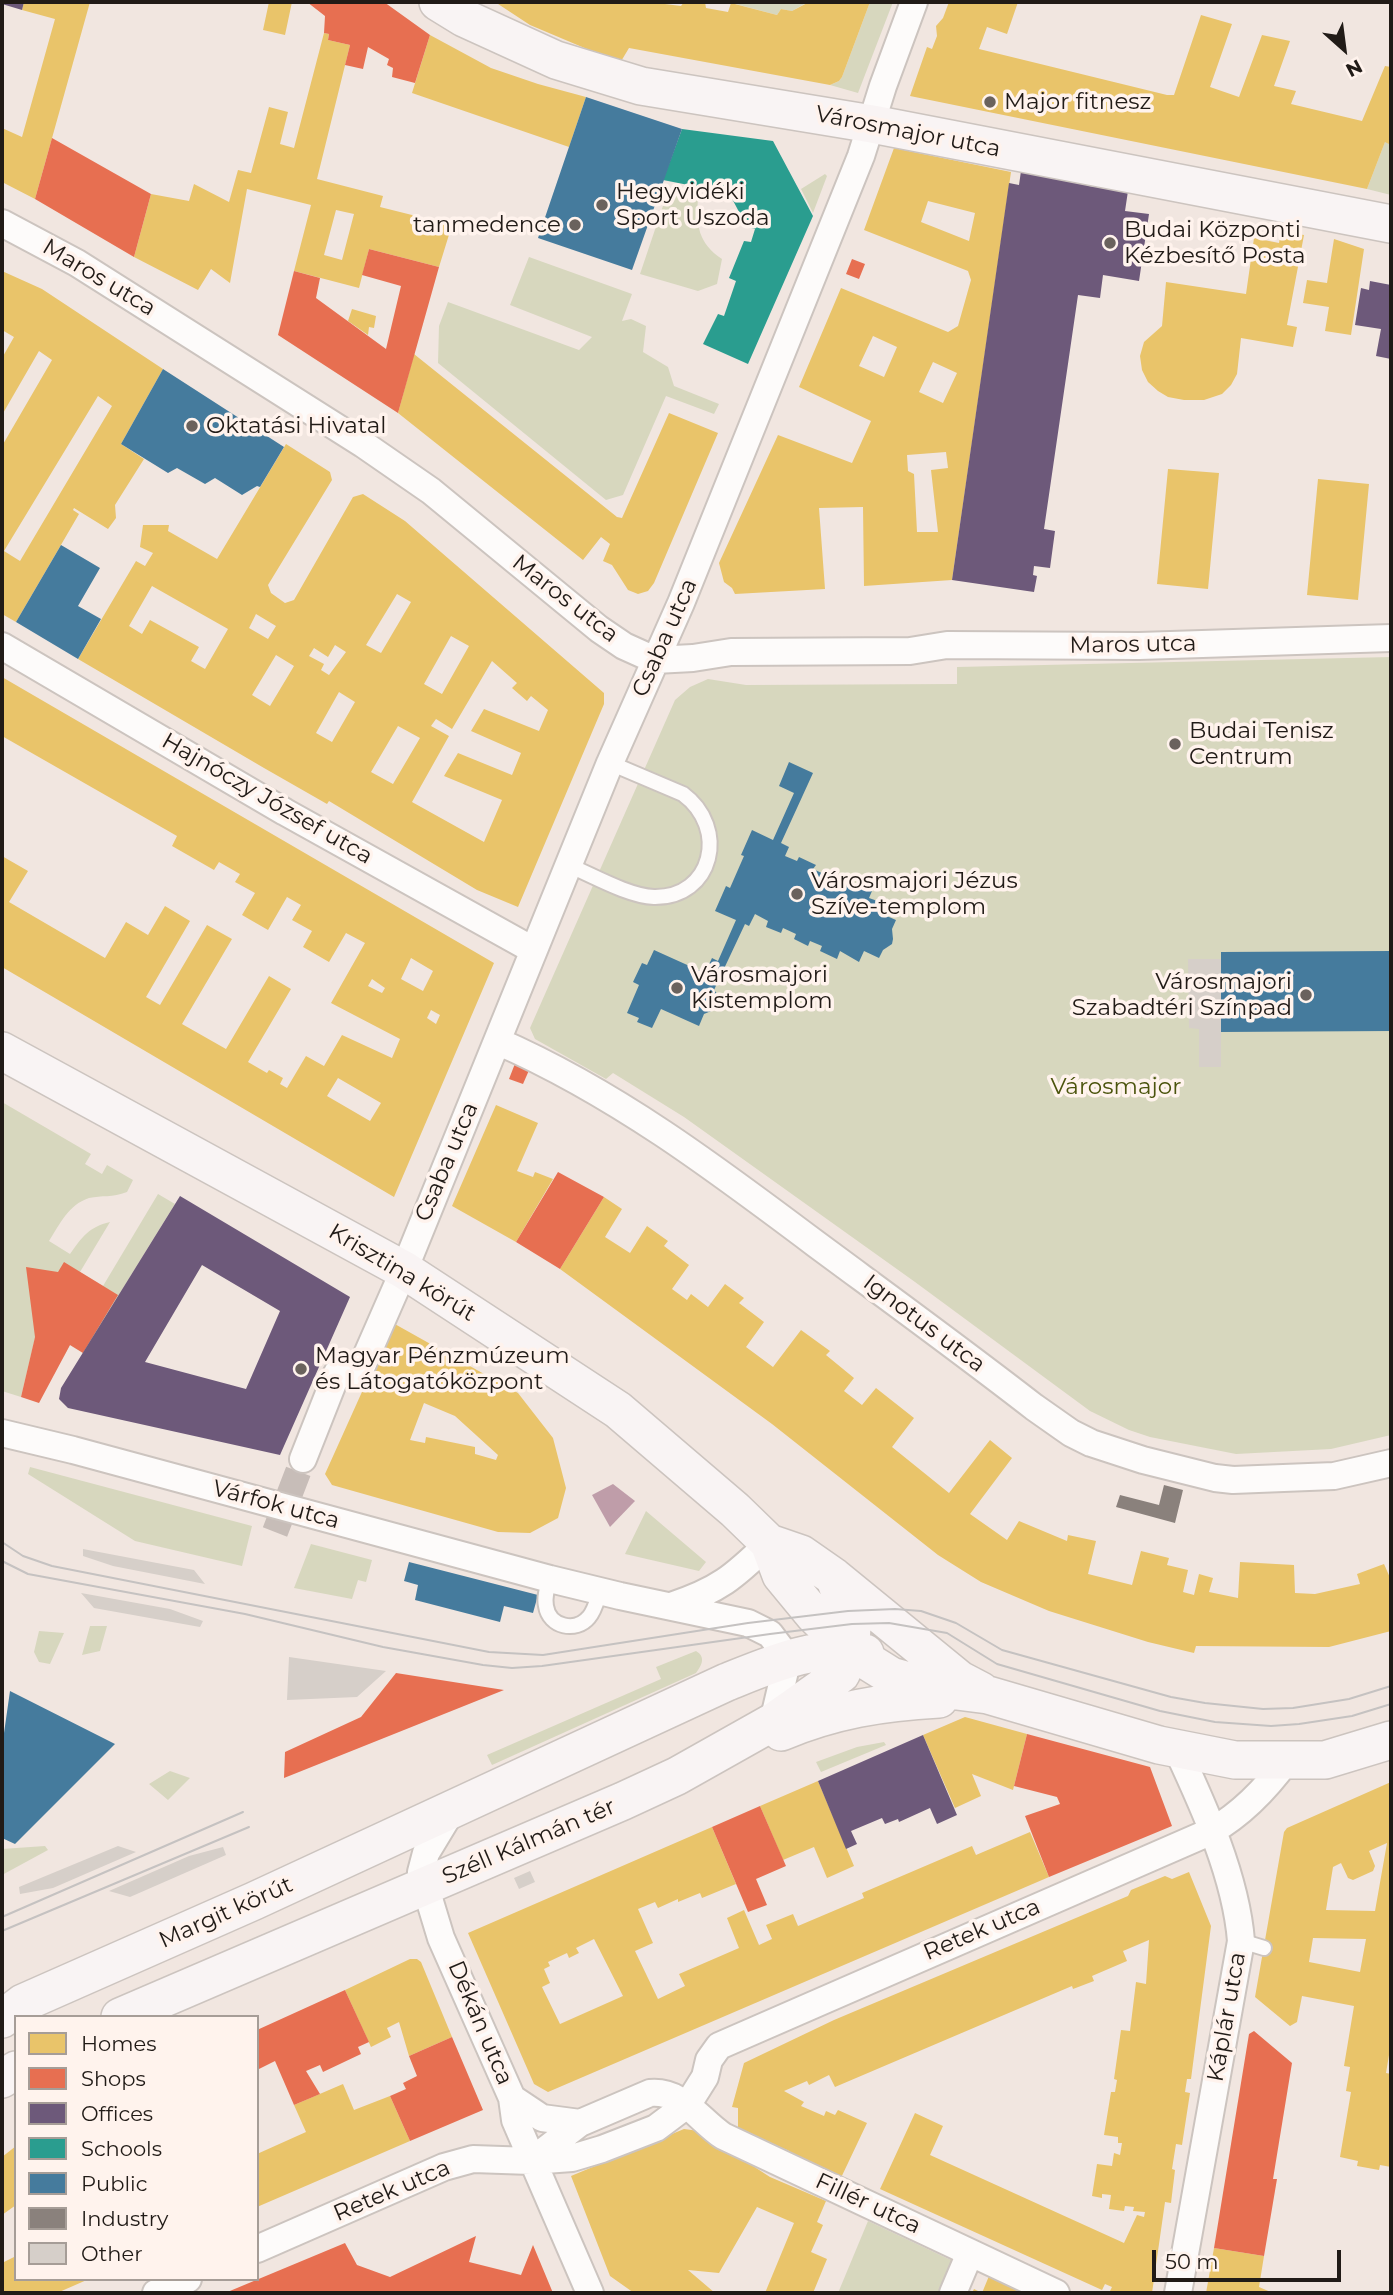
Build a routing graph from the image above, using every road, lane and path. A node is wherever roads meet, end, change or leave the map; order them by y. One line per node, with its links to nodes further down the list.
1 (438, 2): 3 (main road, Városmajor utca)
2 (914, 2): 3 (street, Csaba utca)
3 (872, 124): 5 (main road, Városmajor utca); 8 (street, Csaba utca)
4 (2, 223): 8 (street, Maros utca)
5 (1391, 224)
6 (1391, 638): 8 (street, Maros utca)
7 (2, 646): 11 (street, Hajnóczy József utca)
8 (655, 660): 9 (street, Csaba utca)
9 (610, 763): 10 (street, Csaba utca); 10 (lane)
10 (568, 864): 11 (street, Csaba utca)
11 (533, 950): 12 (street, Csaba utca)
12 (497, 1041): 14 (street, Csaba utca); 17 (street, Ignotus utca)
13 (2, 1051): 14 (main road, Krisztina körút)
14 (404, 1270): 16 (street, Csaba utca); 18 (main road, Krisztina körút)
15 (2, 1433): 20 (street, Várfok utca)
16 (303, 1460)
17 (1391, 1463)
18 (769, 1543): 19 (main road, Krisztina körút); 22 (main road, Krisztina körút); 23 (street)
19 (834, 1577): 24 (main road); 26 (main road)
20 (550, 1579): 21 (street, Várfok utca); 21 (lane)
21 (600, 1591): 23 (street, Várfok utca)
22 (800, 1599): 24 (main road); 25 (main road)
23 (670, 1606): 25 (street, Várfok utca)
24 (851, 1651): 25 (main road, Széll Kálmán tér); 26 (main road)
25 (809, 1674): 27 (lane); 31 (main road, Széll Kálmán tér); 32 (main road, Széll Kálmán tér)
26 (974, 1688): 27 (main road); 29 (main road)
27 (811, 1720): 31 (main road)
28 (1391, 1740): 30 (main road)
29 (1177, 1749): 30 (main road); 33 (street, Káplár utca)
30 (1287, 1760): 33 (street, Retek utca)
31 (677, 1776): 34 (main road, Széll Kálmán tér)
32 (452, 1810): 34 (street, Széll Kálmán tér); 35 (main road, Margit körút)
33 (1212, 1831): 38 (street, Retek utca); 48 (street, Káplár utca)
34 (425, 1886): 36 (main road); 37 (street, Dékán utca)
35 (9, 2010)
36 (125, 2015)
37 (512, 2098): 39 (street); 40 (street, Dékán utca)
38 (688, 2104): 39 (street); 40 (street, Retek utca); 42 (street, Fillér utca)
39 (580, 2123): 40 (street)
40 (531, 2161): 41 (street, Retek utca); 45 (street, Dékán utca)
41 (259, 2248)
42 (970, 2253): 46 (street); 47 (street, Fillér utca)
43 (183, 2281): 44 (street)
44 (156, 2293)
45 (590, 2293)
46 (953, 2293)
47 (1056, 2293)
48 (1178, 2293)

